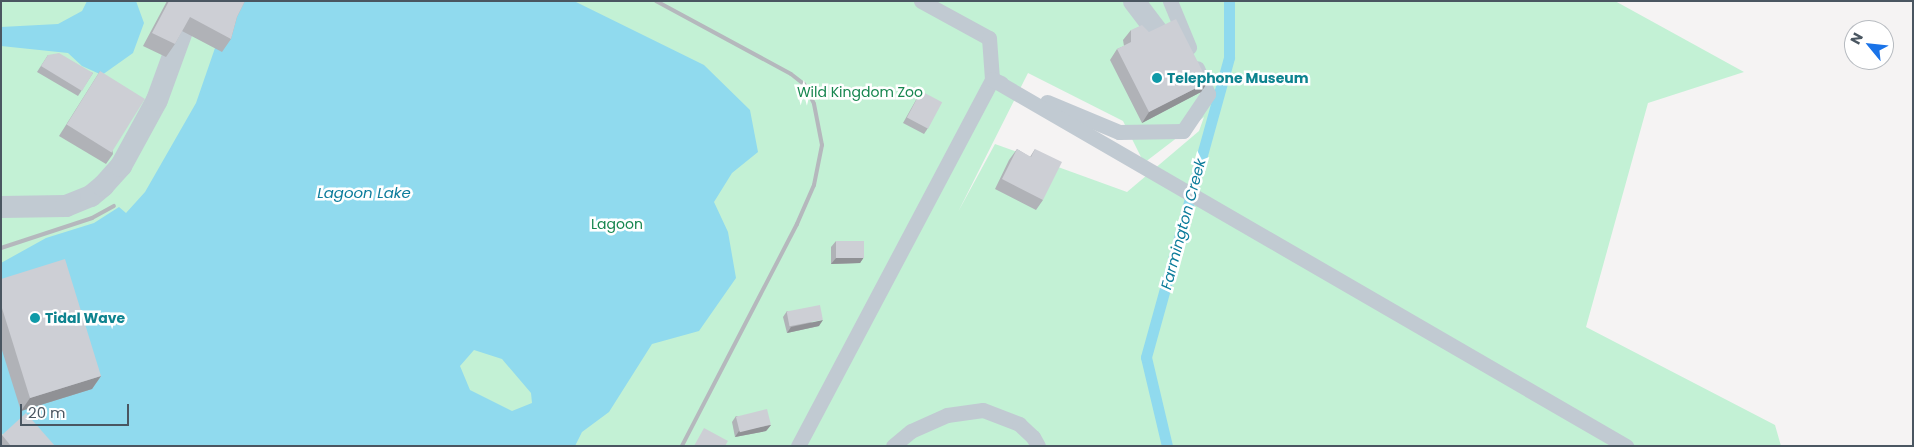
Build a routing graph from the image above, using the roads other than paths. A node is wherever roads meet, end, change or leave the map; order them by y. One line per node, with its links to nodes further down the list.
1 (193, 1): 7 (street)
2 (921, 1): 6 (lane)
3 (1134, 1): 5 (street)
4 (1170, 1): 6 (lane)
5 (1159, 34)
6 (992, 79): 8 (lane); 11 (lane)
7 (1, 207)
8 (798, 446)
9 (893, 446): 10 (lane)
10 (1038, 446)
11 (1626, 446)

